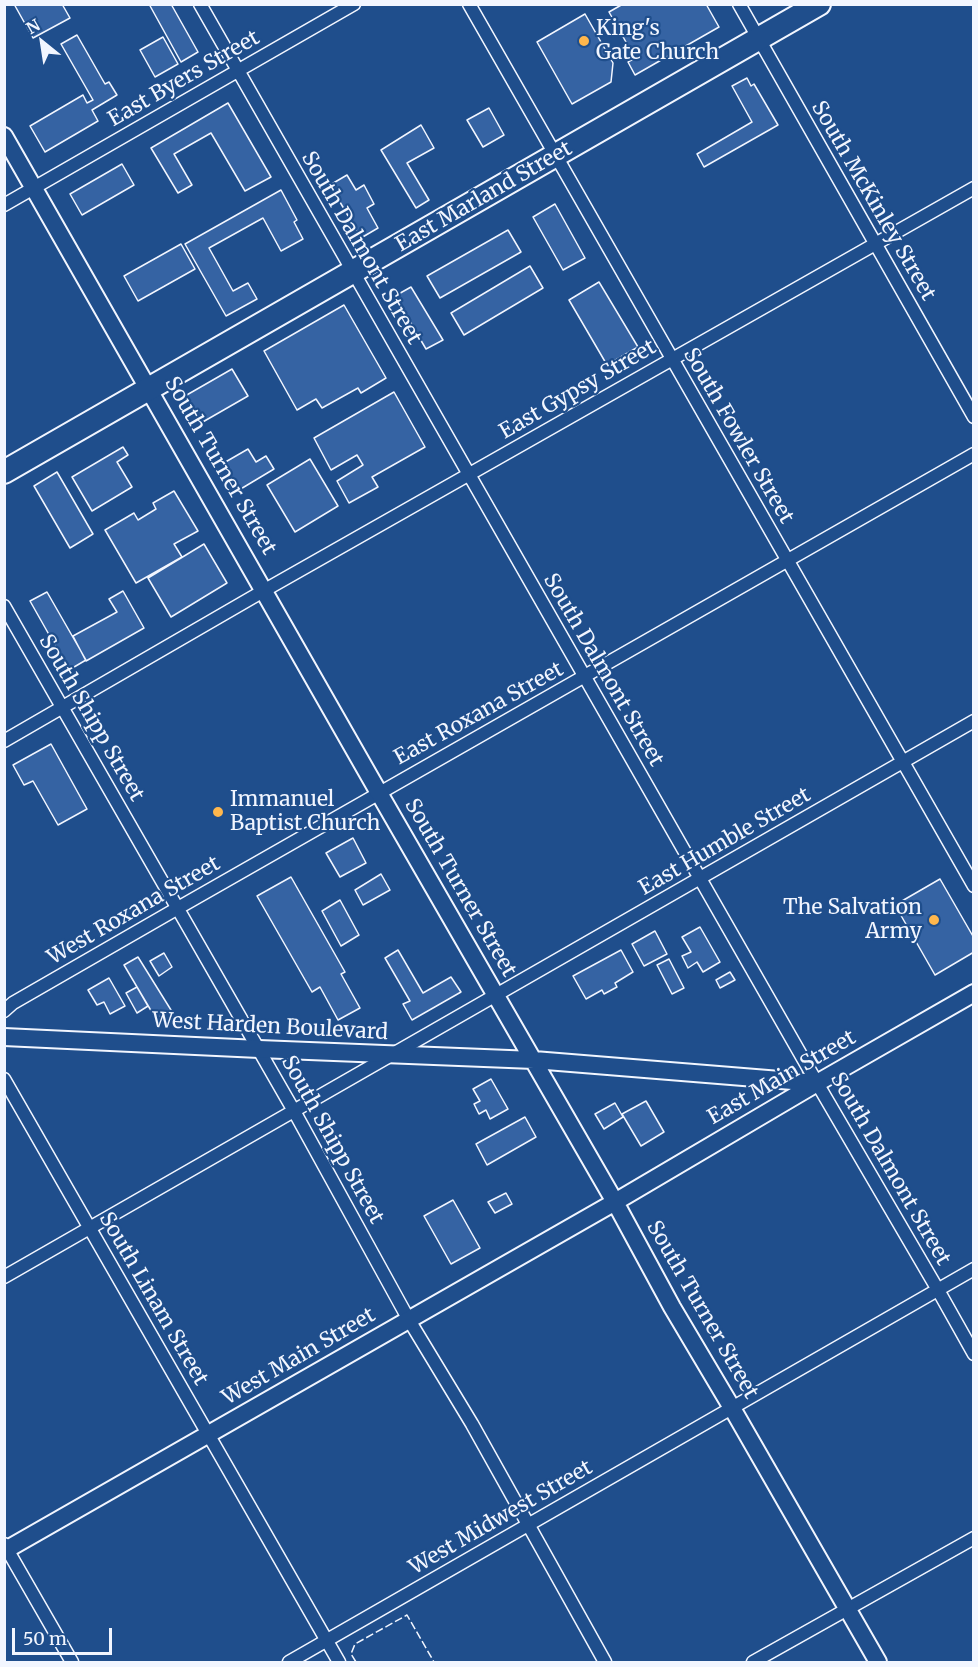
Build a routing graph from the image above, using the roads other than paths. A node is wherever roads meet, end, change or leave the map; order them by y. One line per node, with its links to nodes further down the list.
1 (200, 4): 7 (street, South Dalmont Street)
2 (354, 4): 7 (street, East Byers Street)
3 (469, 4): 9 (street, South Fowler Street)
4 (739, 4): 6 (street, South McKinley Street)
5 (819, 4): 6 (highway, East Marland Street)
6 (759, 39): 9 (highway, East Marland Street); 13 (street, South McKinley Street)
7 (238, 71): 10 (street, East Byers Street); 14 (street, South Dalmont Street)
8 (4, 136): 10 (street, South Turner Street)
9 (556, 156): 14 (highway, East Marland Street); 15 (street, South Fowler Street)
10 (34, 188): 12 (street, East Byers Street); 16 (street, South Turner Street)
11 (974, 188): 13 (street, East Gypsy Street)
12 (4, 205)
13 (875, 244): 15 (street, East Gypsy Street); 17 (street, South McKinley Street)
14 (353, 272): 16 (highway, East Marland Street); 20 (street, South Dalmont Street)
15 (672, 359): 20 (street, East Gypsy Street); 21 (street, South Fowler Street)
16 (150, 389): 19 (highway, East Marland Street); 22 (street, South Turner Street)
17 (974, 417)
18 (974, 454): 21 (street, East Roxana Street)
19 (4, 472)
20 (468, 475): 22 (street, East Gypsy Street); 24 (street, South Dalmont Street)
21 (788, 560): 24 (street, East Roxana Street); 28 (street, South Fowler Street)
22 (265, 590): 25 (street, East Gypsy Street); 29 (street, South Turner Street)
23 (4, 606): 25 (street, South Shipp Street)
24 (584, 676): 29 (street, East Roxana Street); 30 (street, South Dalmont Street)
25 (63, 708): 27 (street, East Gypsy Street); 32 (street, South Shipp Street)
26 (974, 721): 28 (street, East Humble Street)
27 (4, 741)
28 (903, 762): 30 (street, East Humble Street); 31 (street, South Fowler Street)
29 (379, 793): 32 (street, West Roxana Street); 34 (street, South Turner Street)
30 (701, 878): 34 (street, East Humble Street); 41 (street, South Dalmont Street)
31 (974, 886)
32 (178, 908): 35 (street, West Roxana Street); 37 (street, South Shipp Street)
33 (974, 993): 41 (street, East Main Street)
34 (497, 995): 38 (street, East Humble Street); 39 (street, South Turner Street)
35 (4, 1011)
36 (4, 1037): 37 (street, West Harden Boulevard)
37 (259, 1049): 38 (street, West Harden Boulevard); 42 (street, South Shipp Street)
38 (393, 1055): 39 (street, West Harden Boulevard); 42 (street, East Humble Street)
39 (534, 1060): 41 (street, West Harden Boulevard); 43 (street, South Turner Street)
40 (4, 1079): 44 (street, South Linam Street)
41 (817, 1083): 43 (street, East Main Street); 47 (street, South Dalmont Street)
42 (294, 1111): 44 (street, East Humble Street); 48 (street, South Shipp Street)
43 (615, 1202): 48 (street, West Main Street); 50 (street, South Turner Street)
44 (90, 1228): 46 (street, East Humble Street); 51 (street, South Linam Street)
45 (974, 1269): 47 (street, West Midwest Street)
46 (4, 1277)
47 (938, 1290): 49 (street, South Dalmont Street); 50 (street, West Midwest Street)
48 (409, 1320): 51 (street, West Main Street); 52 (street, South Shipp Street)
49 (974, 1354)
50 (732, 1408): 52 (street, West Midwest Street); 55 (street, South Turner Street)
51 (208, 1435): 54 (street, West Main Street); 56 (street, South Linam Street)
52 (529, 1525): 56 (street, West Midwest Street); 60 (street, South Shipp Street)
53 (974, 1538): 55 (street)
54 (5, 1548): 57 (street)
55 (846, 1609): 61 (street); 62 (street, South Turner Street)
56 (327, 1641): 58 (street, West Midwest Street); 59 (street, South Linam Street)
57 (72, 1662)
58 (289, 1662)
59 (339, 1662)
60 (605, 1662)
61 (753, 1662)
62 (878, 1662)

